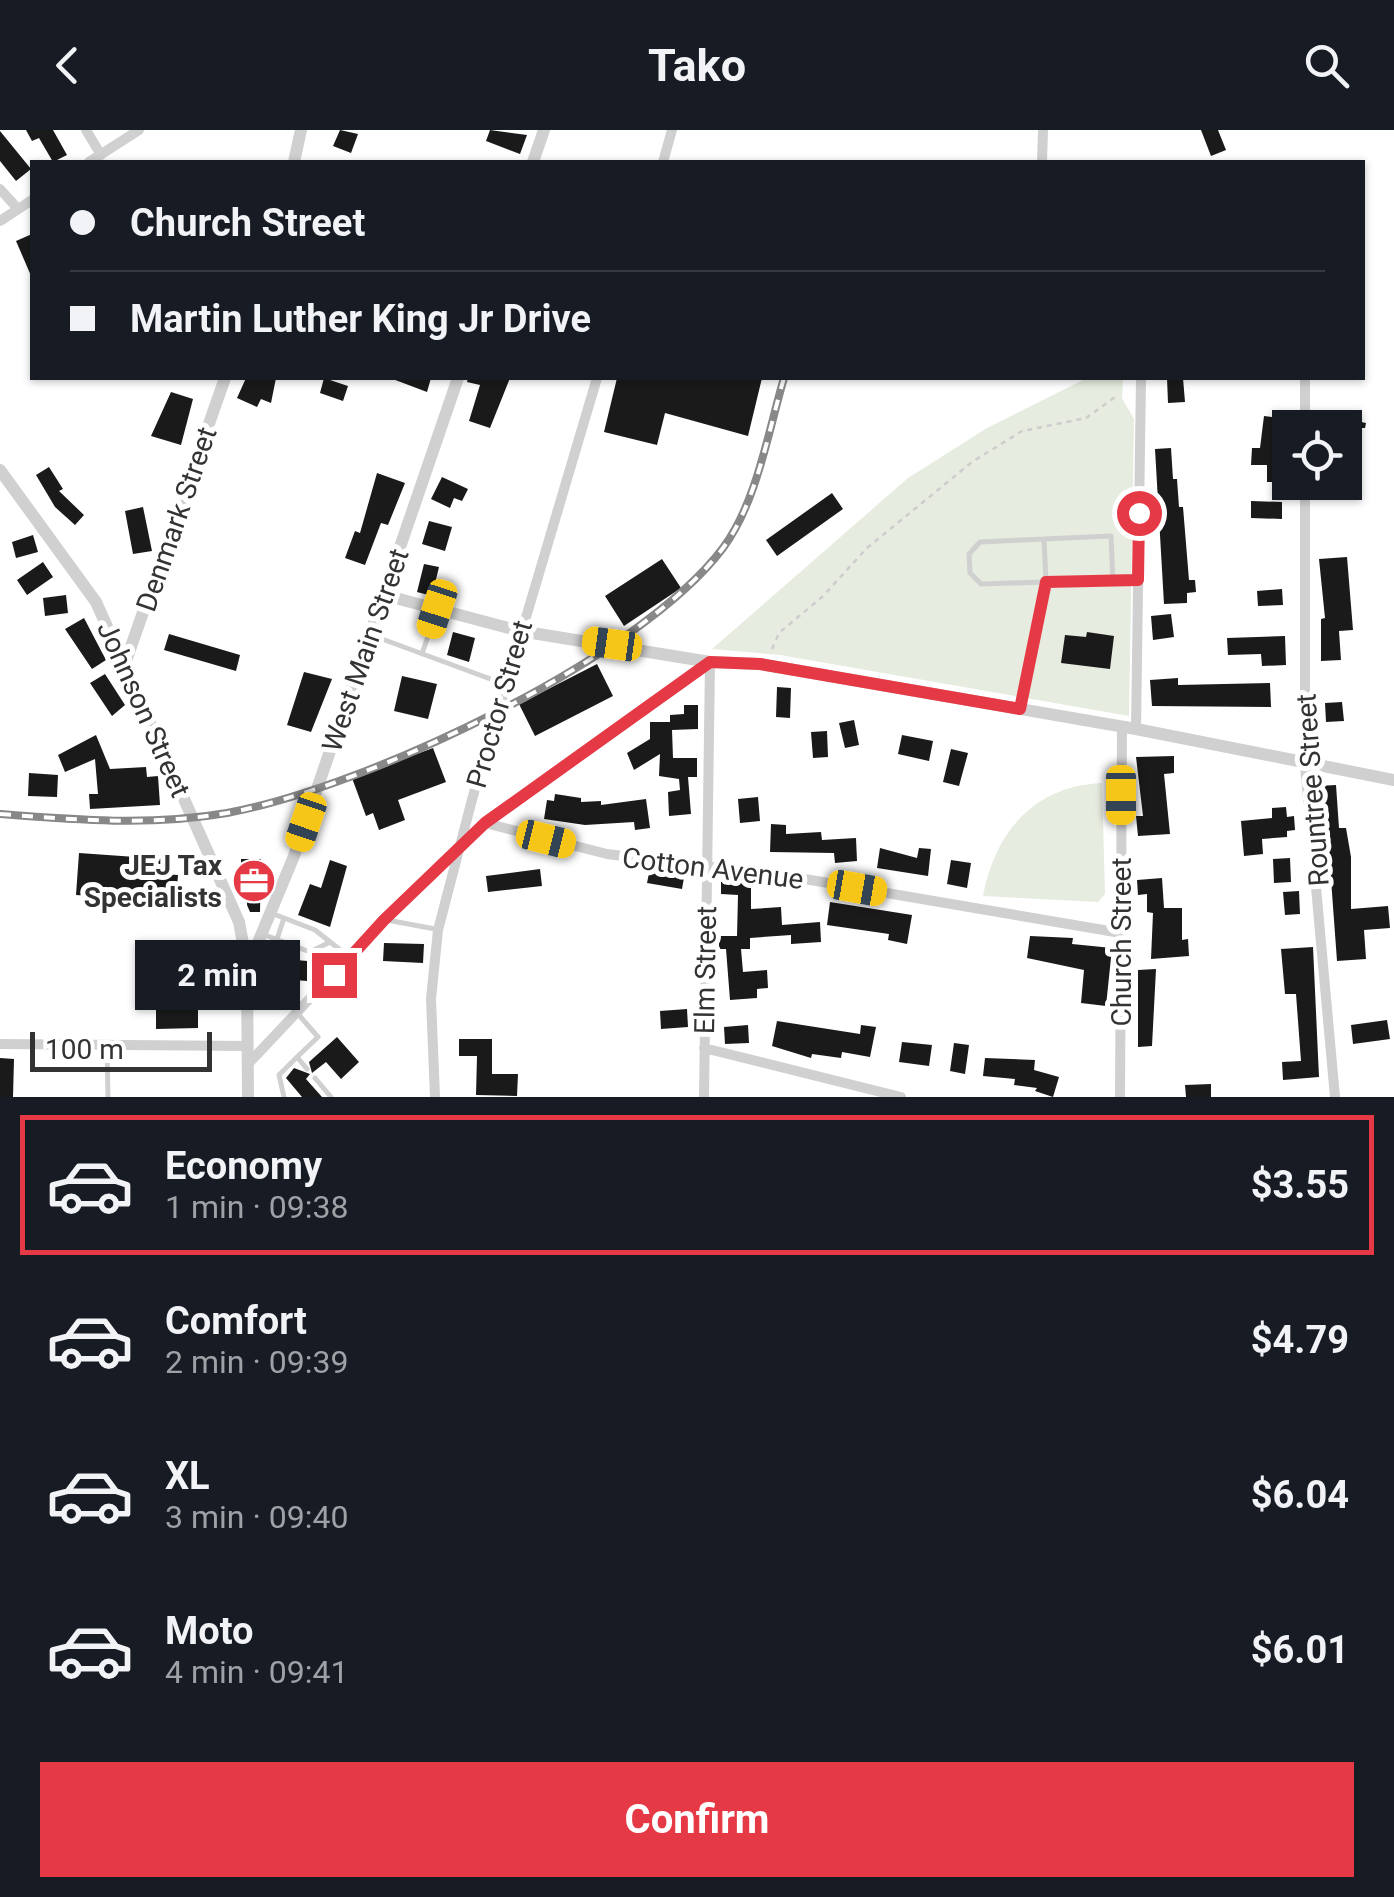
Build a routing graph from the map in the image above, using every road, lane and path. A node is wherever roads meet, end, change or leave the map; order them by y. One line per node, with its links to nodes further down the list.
1 (86, 130): 7 (street)
2 (139, 130): 7 (street)
3 (301, 130): 9 (street)
4 (544, 130): 10 (street)
5 (672, 130): 11 (street)
6 (1043, 130): 12 (street)
7 (101, 154): 8 (street)
8 (92, 160)
9 (294, 160)
10 (534, 160)
11 (664, 160)
12 (1042, 160)
13 (0, 189): 15 (street)
14 (30, 201): 15 (street)
15 (18, 210): 16 (street)
16 (0, 221)
17 (224, 380): 36 (street, Denmark Street)
18 (457, 380): 30 (street, West Main Street)
19 (596, 380): 32 (street, Proctor Street)
20 (1141, 380): 27 (street, Church Street)
21 (1305, 380): 23 (street)
22 (1118, 394): 34 (path)
23 (1305, 410)
24 (0, 470): 36 (street, Johnson Street)
25 (1305, 500): 41 (street, Rountree Street)
26 (1044, 539): 28 (lane); 28 (lane); 29 (lane)
27 (1138, 580): 29 (lane); 40 (street, Church Street)
28 (1046, 582): 29 (lane); 39 (lane)
29 (1113, 582)
30 (384, 595): 31 (street); 33 (street, West Main Street)
31 (437, 609): 32 (street); 35 (lane)
32 (520, 631): 37 (street); 38 (street, Proctor Street)
33 (371, 634): 35 (lane); 46 (street, West Main Street)
34 (772, 649)
35 (422, 654): 38 (lane)
36 (126, 661): 54 (street, Johnson Street)
37 (710, 662): 39 (street); 43 (street); 45 (street, Elm Street)
38 (505, 685): 44 (street, Proctor Street)
39 (1020, 709): 40 (street)
40 (1129, 728): 41 (street); 49 (street, Church Street)
41 (1304, 766): 42 (street); 72 (street, Rountree Street)
42 (1394, 780)
43 (485, 823): 44 (street); 45 (street, Cotton Avenue)
44 (459, 848): 47 (street); 48 (street, Proctor Street)
45 (707, 866): 49 (street, Cotton Avenue); 59 (street, Elm Street)
46 (278, 916): 50 (street, West Main Street); 51 (lane); 52 (lane)
47 (384, 920): 48 (lane); 53 (street)
48 (438, 930): 68 (street, Proctor Street)
49 (1121, 933): 71 (street, Church Street)
50 (262, 934): 51 (lane); 54 (street, West Main Street)
51 (276, 939): 52 (lane)
52 (330, 942): 53 (lane)
53 (350, 958): 55 (street)
54 (247, 969): 58 (street, West Main Street)
55 (298, 1014): 60 (lane); 61 (street)
56 (0, 1044): 57 (street)
57 (107, 1046): 58 (street); 64 (lane)
58 (248, 1046): 61 (street, West Main Street)
59 (704, 1048): 69 (street, Elm Street); 70 (street)
60 (297, 1057): 62 (lane); 66 (lane)
61 (248, 1064): 65 (street, West Main Street)
62 (307, 1069)
63 (315, 1078): 67 (lane)
64 (108, 1097)
65 (248, 1097)
66 (284, 1097)
67 (331, 1097)
68 (436, 1097)
69 (704, 1097)
70 (901, 1097)
71 (1120, 1097)
72 (1336, 1097)

